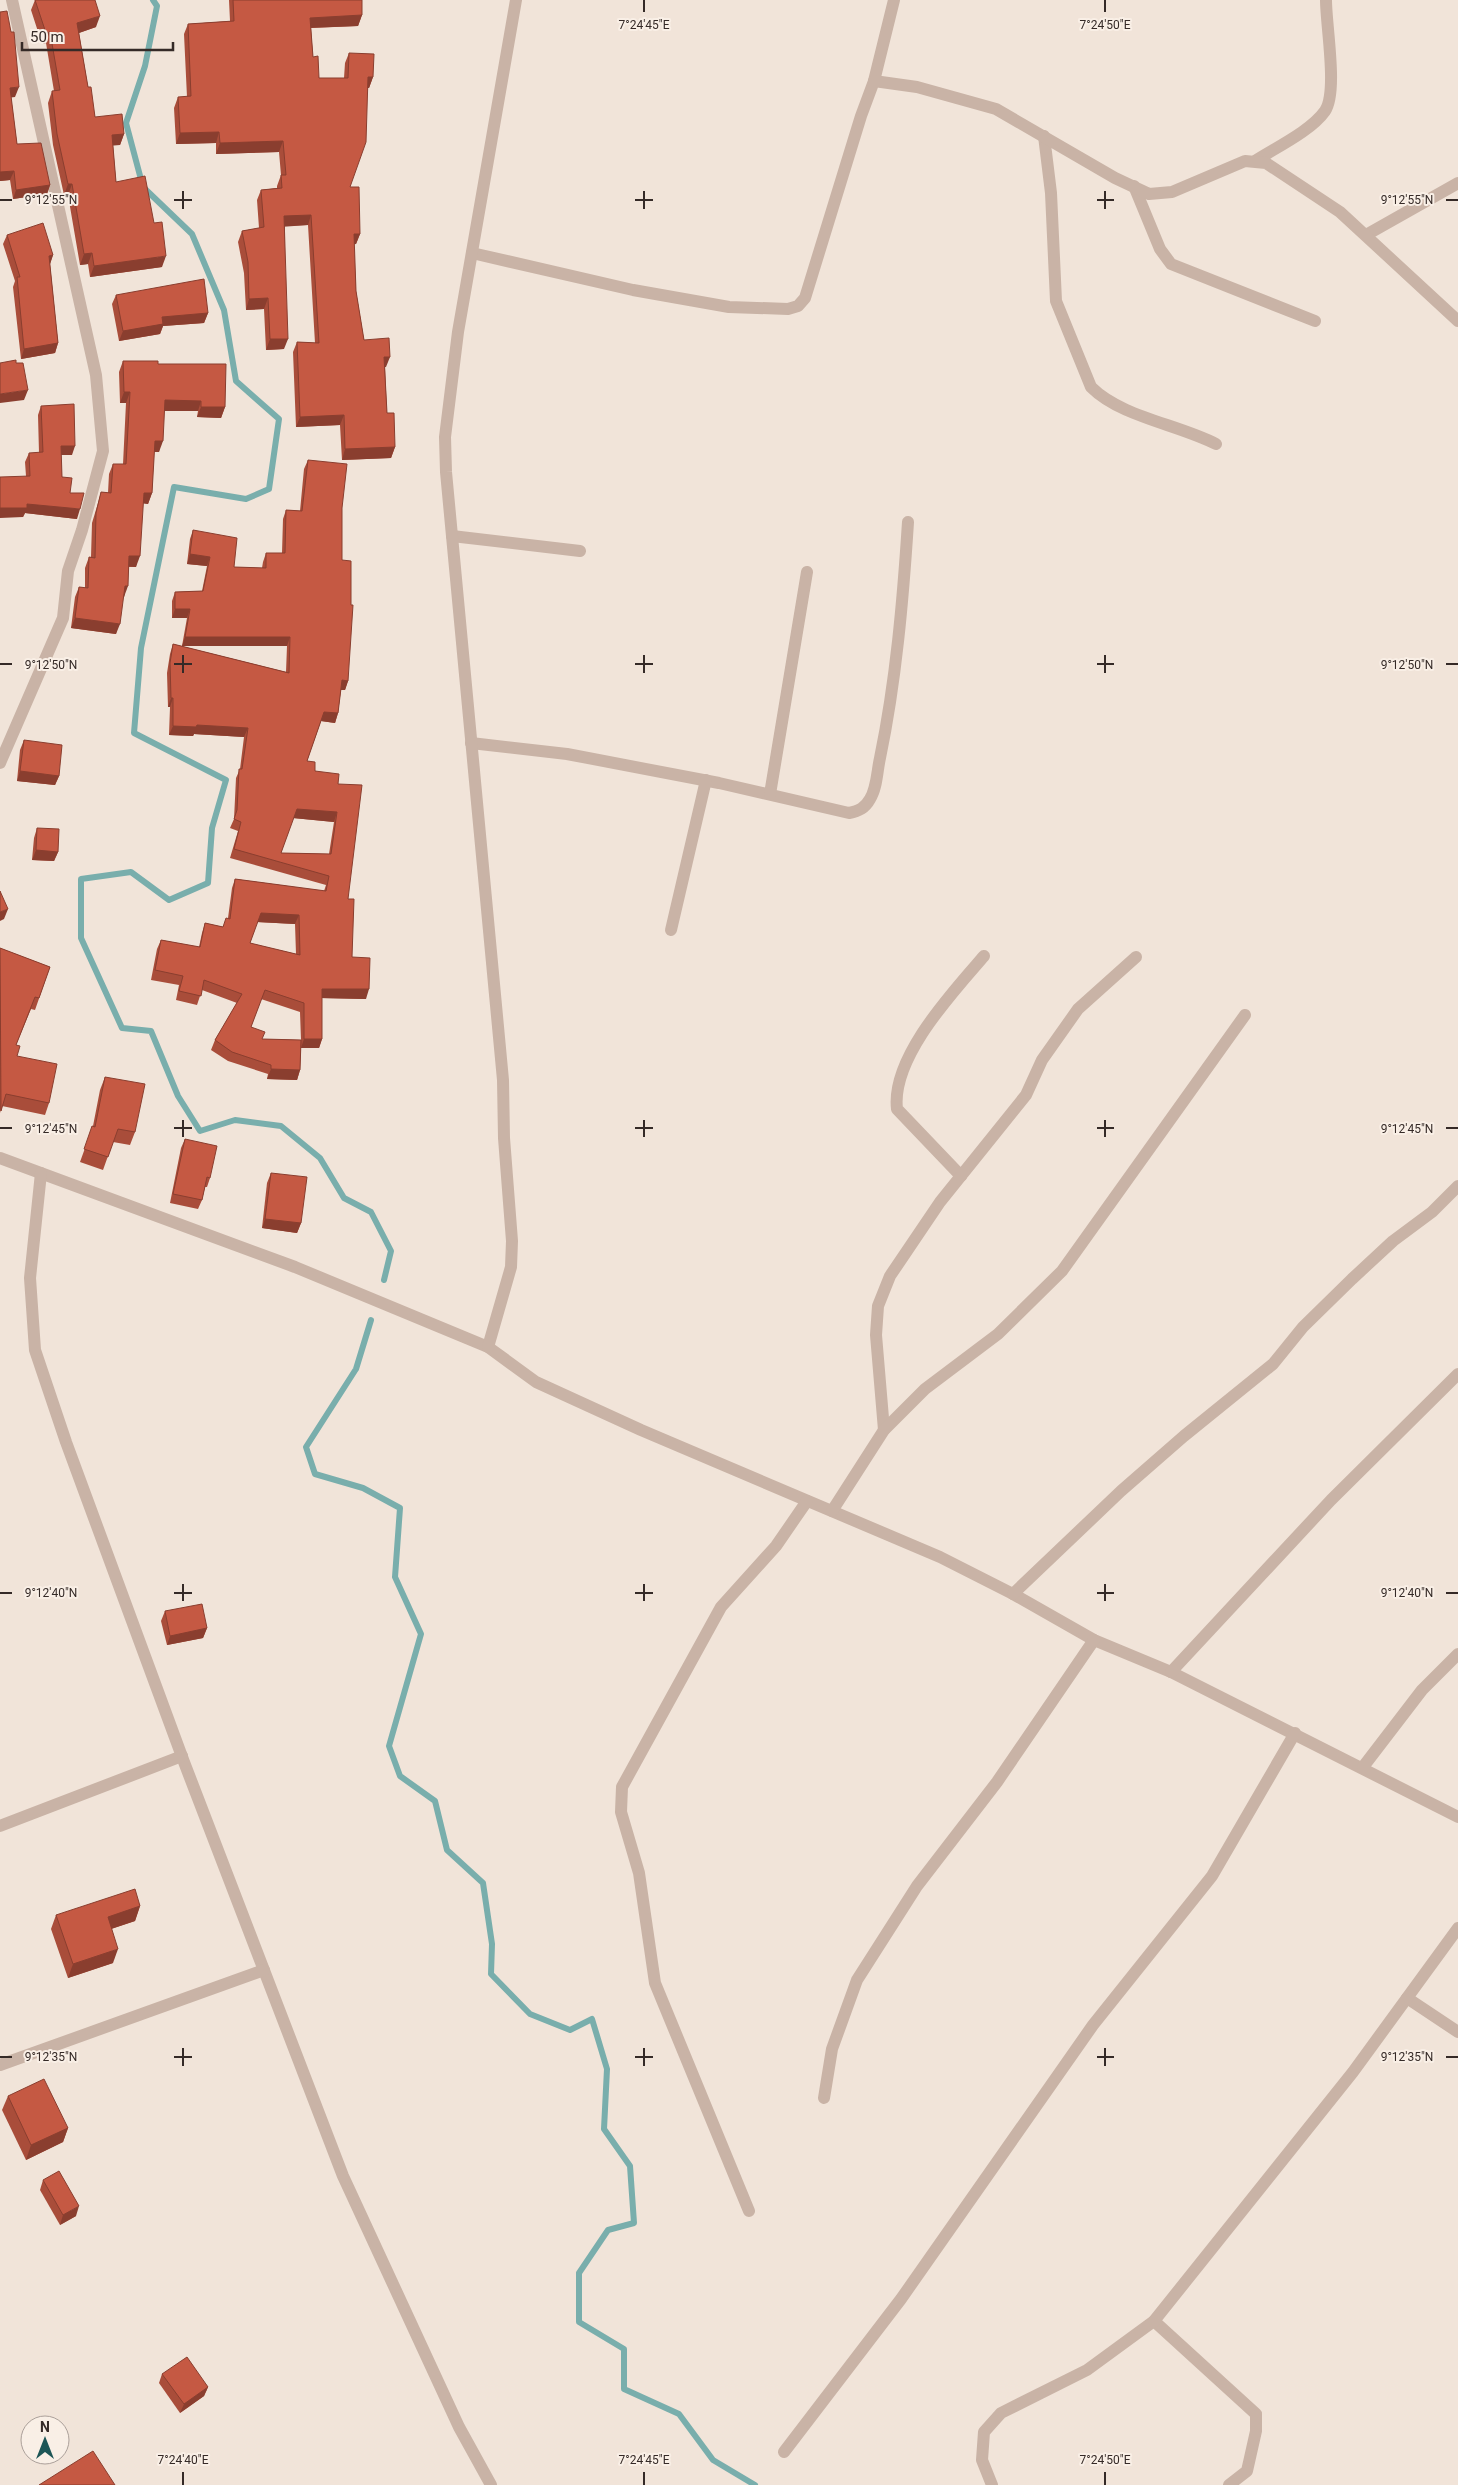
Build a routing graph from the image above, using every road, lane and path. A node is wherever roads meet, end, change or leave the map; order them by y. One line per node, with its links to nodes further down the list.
1 (12, 0): 20 (street)
2 (516, 0): 11 (street)
3 (894, 0): 5 (street)
4 (1326, 0): 7 (street)
5 (874, 81): 6 (street); 11 (street)
6 (1044, 136): 9 (street); 14 (street)
7 (1256, 161): 9 (street); 10 (street)
8 (1458, 183): 10 (street)
9 (1134, 186): 12 (street)
10 (1366, 235): 13 (street)
11 (472, 253): 16 (street)
12 (1315, 321)
13 (1458, 321)
14 (1216, 444)
15 (908, 522): 22 (street)
16 (452, 536): 17 (street); 19 (street)
17 (580, 552)
18 (807, 572): 22 (street)
19 (471, 743): 21 (street); 31 (street)
20 (0, 763)
21 (706, 780): 22 (street); 23 (street)
22 (770, 794)
23 (671, 930)
24 (984, 956): 29 (street)
25 (1136, 957): 29 (street)
26 (1244, 1015): 33 (street)
27 (0, 1158): 28 (street)
28 (41, 1173): 31 (street); 41 (street)
29 (961, 1176): 33 (street)
30 (1458, 1186): 36 (street)
31 (488, 1347): 34 (street)
32 (1458, 1374): 39 (street)
33 (884, 1430): 35 (street)
34 (808, 1501): 35 (street); 51 (street)
35 (832, 1511): 36 (street)
36 (1013, 1594): 37 (street)
37 (1094, 1640): 39 (street); 50 (street)
38 (1458, 1654): 42 (street)
39 (1172, 1672): 40 (street)
40 (1295, 1733): 42 (street); 53 (street)
41 (182, 1756): 44 (street); 46 (street)
42 (1363, 1767): 43 (street)
43 (1458, 1817)
44 (0, 1826)
45 (1458, 1928): 47 (street)
46 (264, 1970): 49 (street); 54 (street)
47 (1407, 1998): 48 (street); 52 (street)
48 (1458, 2032)
49 (0, 2065)
50 (824, 2098)
51 (749, 2211)
52 (1154, 2321): 55 (street); 56 (street)
53 (784, 2452)
54 (491, 2485)
55 (992, 2485)
56 (1229, 2485)

